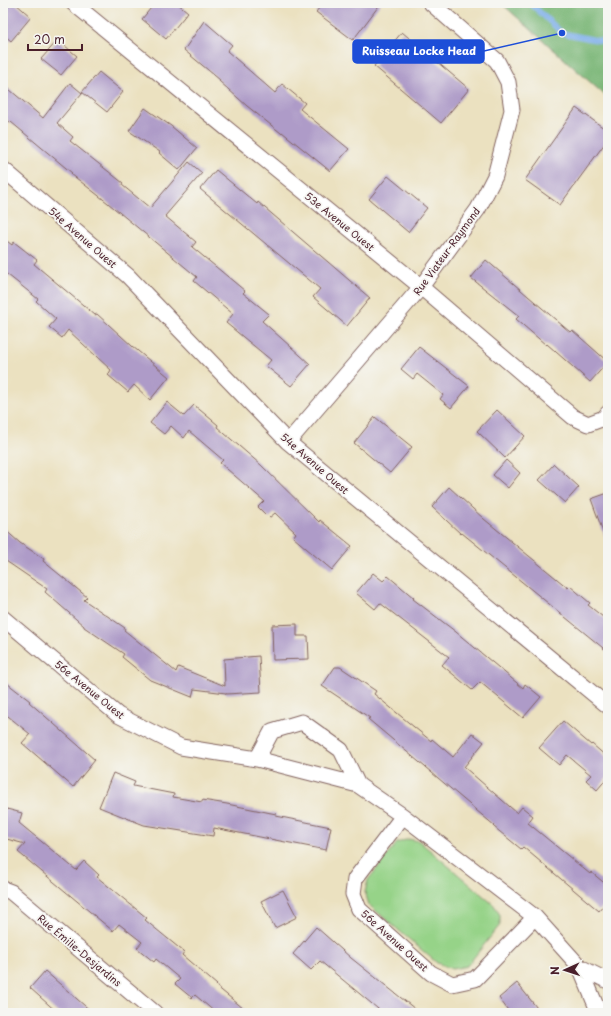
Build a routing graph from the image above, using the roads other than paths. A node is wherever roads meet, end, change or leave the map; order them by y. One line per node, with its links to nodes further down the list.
1 (73, 3): 4 (street, 53e Avenue Ouest)
2 (431, 3): 4 (street, Rue Viateur-Raymond)
3 (3, 169): 6 (street, 54e Avenue Ouest)
4 (421, 287): 5 (street, 53e Avenue Ouest); 6 (street, Rue Viateur-Raymond)
5 (608, 413)
6 (288, 442): 8 (street, 54e Avenue Ouest)
7 (3, 618): 9 (street, 56e Avenue Ouest)
8 (608, 706)
9 (257, 759): 10 (street, 56e Avenue Ouest); 10 (street, 56e Avenue Ouest)
10 (358, 785): 11 (street, 56e Avenue Ouest)
11 (403, 816): 13 (street, 56e Avenue Ouest); 13 (street, 56e Avenue Ouest)
12 (3, 889): 16 (street, Rue Émilie-Desjardins)
13 (535, 917): 14 (street, 56e Avenue Ouest)
14 (580, 967): 15 (street, 56e Avenue Ouest); 17 (street, 56e Avenue Ouest)
15 (608, 981)
16 (155, 1013)
17 (599, 1013)

